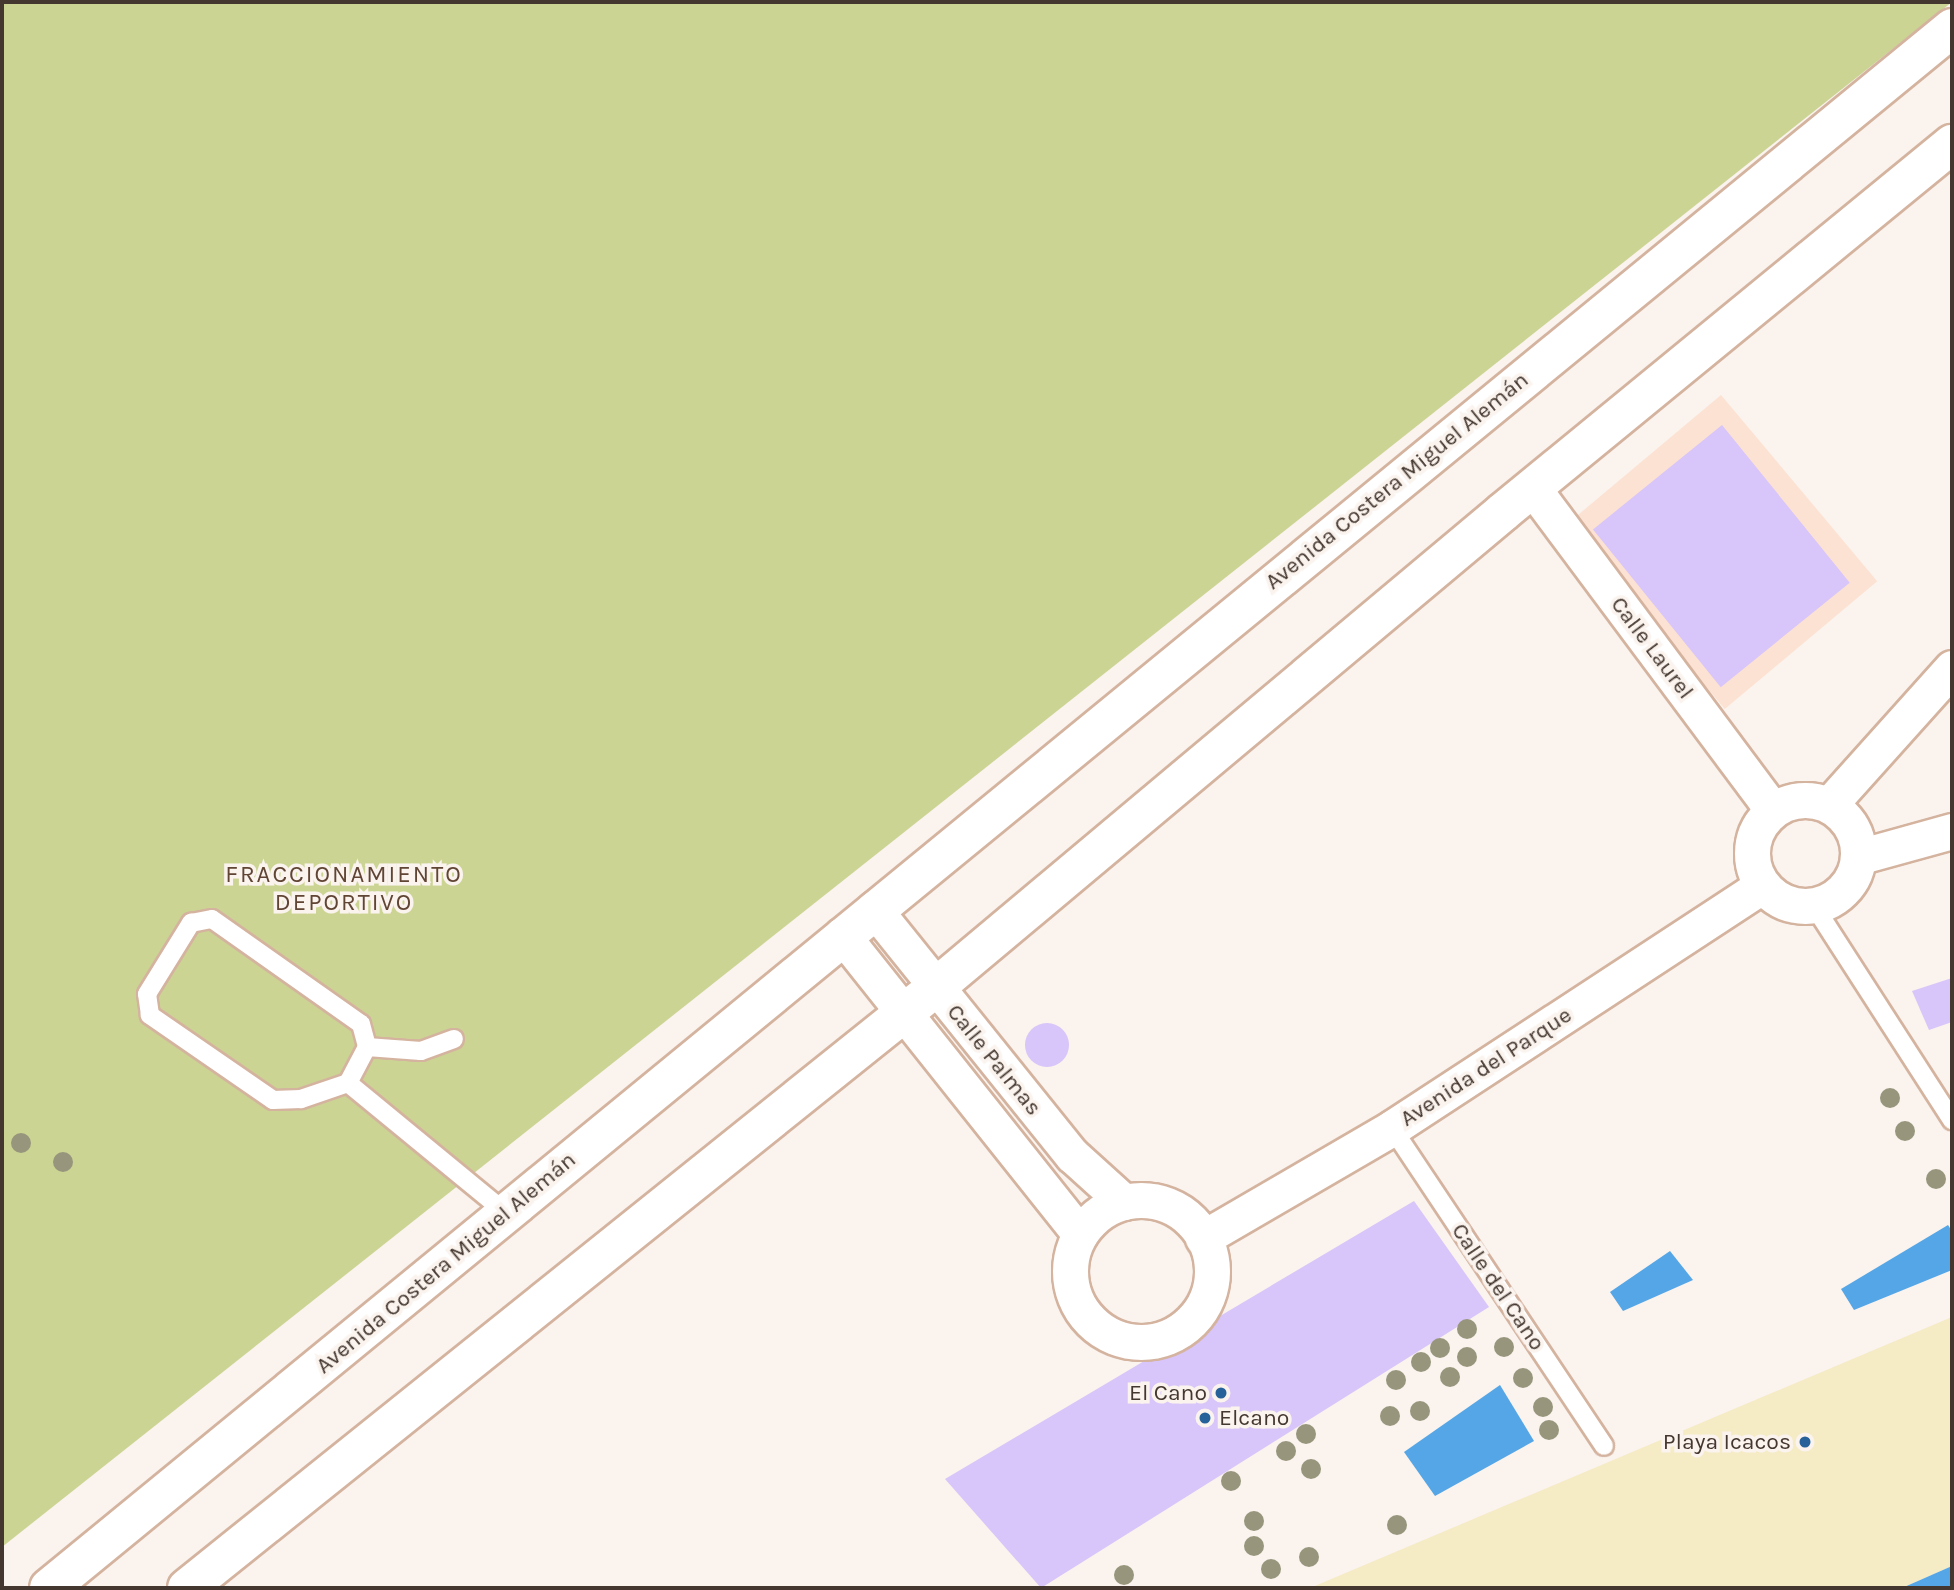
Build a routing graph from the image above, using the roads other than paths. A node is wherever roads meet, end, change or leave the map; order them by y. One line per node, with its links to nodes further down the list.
1 (1952, 28): 11 (main road, Avenida Costera Miguel Alemán)
2 (1952, 144): 3 (main road)
3 (1532, 487): 6 (street, Calle Laurel); 13 (main road)
4 (1952, 668): 5 (street)
5 (1829, 805): 6 (street); 8 (street)
6 (1772, 810): 9 (street)
7 (1952, 831): 8 (street)
8 (1858, 857): 10 (street)
9 (1762, 886): 10 (street); 19 (street, Avenida del Parque)
10 (1814, 906): 18 (lane)
11 (874, 909): 12 (main road, Avenida Costera Miguel Alemán); 13 (street, Calle Palmas)
12 (842, 935): 14 (street); 21 (main road, Avenida Costera Miguel Alemán)
13 (934, 988): 14 (main road); 20 (street, Calle Palmas)
14 (903, 1010): 22 (street, Calle Palmas); 26 (main road)
15 (454, 1039): 16 (lane)
16 (367, 1047): 17 (lane); 17 (lane)
17 (348, 1083): 21 (lane)
18 (1952, 1120)
19 (1392, 1128): 23 (street, Avenida del Parque); 24 (lane, Calle del Cano)
20 (1124, 1202): 22 (street); 23 (street)
21 (506, 1213): 25 (main road, Avenida Costera Miguel Alemán)
22 (1080, 1234): 23 (street)
23 (1203, 1238)
24 (1604, 1446)
25 (49, 1588)
26 (187, 1588)

